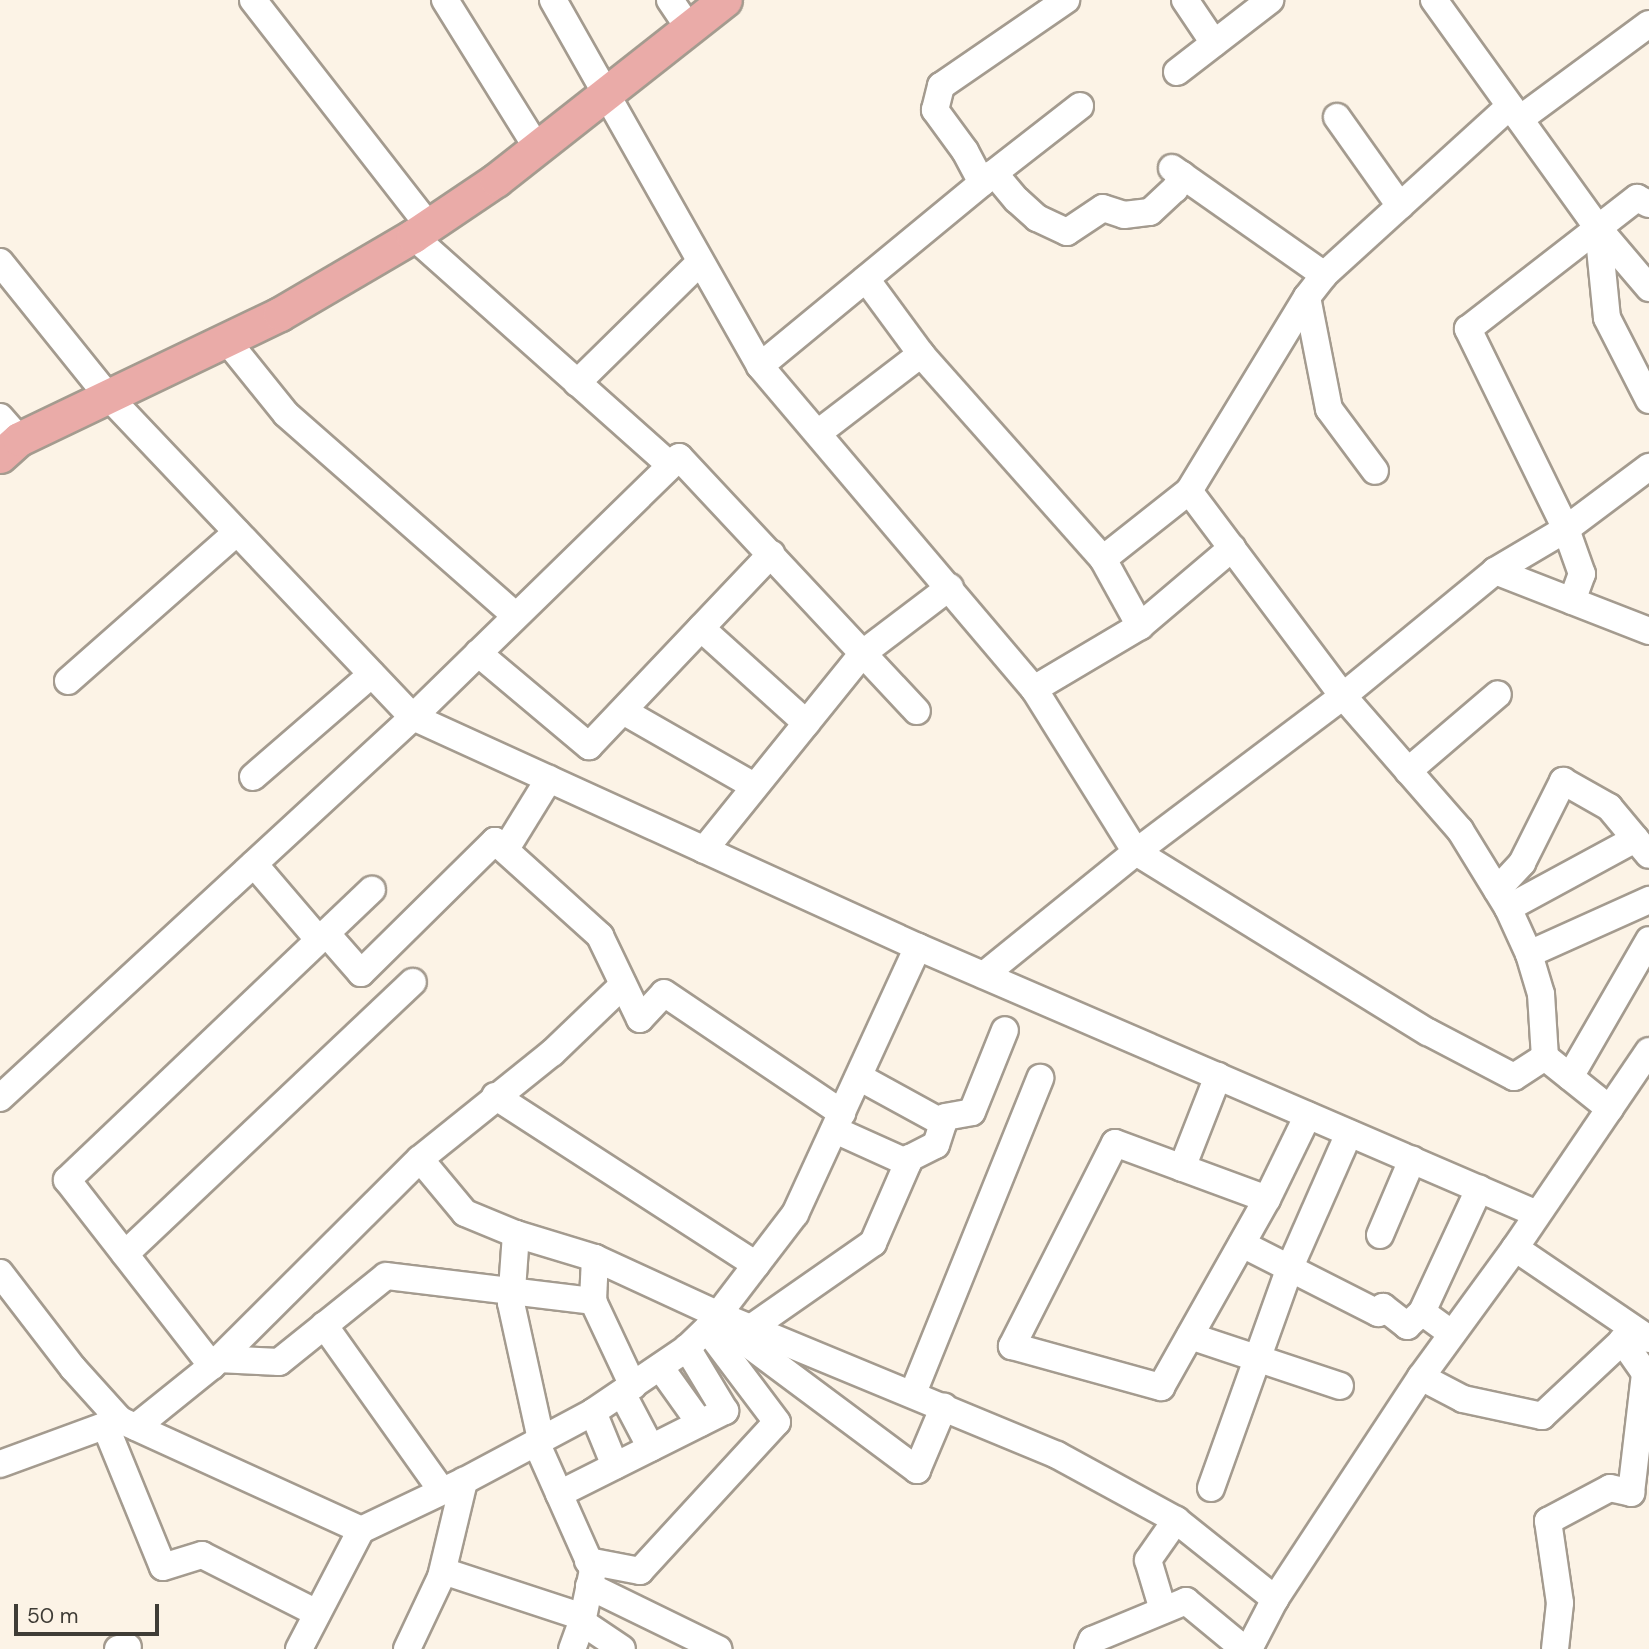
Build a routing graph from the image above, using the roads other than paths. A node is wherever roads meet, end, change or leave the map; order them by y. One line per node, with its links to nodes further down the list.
1 (253, 0): 23 (street)
2 (445, 0): 18 (street)
3 (552, 0): 14 (street)
4 (670, 0): 11 (street)
5 (726, 0): 11 (main road)
6 (1066, 0): 19 (street)
7 (1185, 0): 12 (street)
8 (1270, 0): 12 (street)
9 (1434, 0): 16 (street)
10 (1649, 24): 16 (street)
11 (689, 28): 14 (main road)
12 (1214, 43): 13 (street)
13 (1177, 72)
14 (604, 95): 18 (main road); 25 (street)
15 (1080, 106): 19 (street)
16 (1515, 113): 21 (street); 22 (street)
17 (1337, 117): 21 (street)
18 (537, 148): 23 (main road)
19 (988, 178): 26 (street); 27 (street)
20 (1649, 204): 22 (street)
21 (1400, 206): 26 (street)
22 (1598, 228): 28 (street); 35 (street); 42 (street)
23 (421, 230): 30 (main road); 33 (street)
24 (0, 262): 34 (street)
25 (700, 262): 32 (street); 33 (street)
26 (1324, 275): 29 (street)
27 (866, 279): 31 (street); 32 (street)
28 (1649, 288)
29 (1307, 297): 40 (street); 41 (street)
30 (228, 342): 34 (main road); 50 (street)
31 (921, 354): 36 (street); 46 (street)
32 (760, 366): 36 (street)
33 (578, 383): 38 (street)
34 (107, 395): 37 (main road); 43 (street)
35 (1649, 400)
36 (818, 433): 48 (street)
37 (6, 437)
38 (670, 465): 45 (street); 50 (street)
39 (1649, 467): 42 (street)
40 (1375, 471)
41 (1189, 491): 44 (street); 46 (street)
42 (1566, 529): 47 (street); 49 (street)
43 (237, 533): 56 (street); 57 (street)
44 (1232, 548): 51 (street); 60 (street)
45 (771, 554): 52 (street); 55 (street)
46 (1103, 559): 51 (street)
47 (1495, 571): 49 (street); 60 (street)
48 (950, 587): 55 (street); 58 (street)
49 (1572, 601): 53 (street)
50 (516, 616): 54 (street)
51 (1140, 626): 58 (street)
52 (701, 628): 61 (street); 64 (street)
53 (1649, 632)
54 (478, 653): 61 (street); 63 (street)
55 (863, 653): 62 (street); 64 (street)
56 (372, 674): 63 (street); 66 (street)
57 (68, 681)
58 (1034, 689): 72 (street)
59 (1498, 694): 65 (street)
60 (1343, 696): 65 (street); 72 (street)
61 (623, 711): 68 (street)
62 (917, 711)
63 (413, 718): 67 (street); 73 (street)
64 (806, 723): 68 (street)
65 (1408, 771): 75 (street)
66 (253, 777)
67 (549, 779): 69 (street); 71 (street)
68 (754, 786): 71 (street)
69 (495, 841): 77 (street); 83 (street)
70 (1642, 847): 75 (street); 75 (street)
71 (704, 850): 79 (street)
72 (1136, 852): 81 (street); 85 (street)
73 (254, 864): 77 (street); 92 (street)
74 (372, 890): 77 (street)
75 (1502, 899): 80 (street)
76 (1649, 900): 80 (street)
77 (323, 937): 109 (street)
78 (1649, 940): 89 (street)
79 (918, 947): 81 (street); 88 (street)
80 (1529, 954): 85 (street)
81 (984, 975): 87 (street)
82 (413, 982): 109 (street)
83 (623, 985): 91 (street); 95 (street)
84 (1005, 1030): 96 (street)
85 (1545, 1057): 89 (street)
86 (1647, 1060): 93 (street)
87 (1218, 1076): 94 (street); 101 (street)
88 (859, 1077): 95 (street); 96 (street)
89 (1570, 1077): 93 (street)
90 (1040, 1078): 130 (street)
91 (495, 1096): 98 (street); 111 (street)
92 (0, 1098)
93 (1610, 1109): 104 (street)
94 (1308, 1115): 97 (street); 103 (street)
95 (839, 1121): 100 (street); 111 (street)
96 (943, 1123): 100 (street)
97 (1349, 1133): 99 (street); 112 (street)
98 (420, 1159): 105 (street); 125 (street)
99 (1412, 1160): 102 (street); 106 (street)
100 (908, 1163): 119 (street)
101 (1182, 1168): 103 (street); 121 (street)
102 (1479, 1189): 104 (street); 116 (street)
103 (1268, 1199): 107 (street)
104 (1537, 1214): 108 (street)
105 (516, 1234): 110 (street); 114 (street)
106 (1380, 1236)
107 (1242, 1244): 112 (street); 121 (street)
108 (1515, 1248): 120 (street); 122 (street)
109 (125, 1254): 125 (street)
110 (595, 1258): 115 (street); 117 (street)
111 (756, 1265): 117 (street)
112 (1290, 1267): 116 (street); 124 (street)
113 (0, 1273): 135 (street)
114 (512, 1291): 115 (street); 118 (street); 136 (street)
115 (593, 1301): 129 (street)
116 (1422, 1312): 120 (street)
117 (714, 1321): 119 (street); 123 (street); 131 (street); 146 (street)
118 (324, 1325): 125 (street); 140 (street)
119 (751, 1328): 130 (street)
120 (1452, 1334): 127 (street)
121 (1190, 1336): 124 (street)
122 (1636, 1336): 127 (street); 132 (street)
123 (687, 1348): 126 (street); 134 (street)
124 (1258, 1358): 128 (street); 141 (street)
125 (215, 1363): 135 (street)
126 (660, 1367): 129 (street); 134 (street)
127 (1421, 1377): 147 (street)
128 (1340, 1386)
129 (627, 1390): 133 (street); 137 (street)
130 (913, 1393): 131 (street)
131 (944, 1406): 143 (street)
132 (1645, 1409): 158 (street)
133 (593, 1412): 136 (street); 139 (street)
134 (700, 1423): 137 (street)
135 (120, 1424): 138 (street); 144 (street); 149 (street)
136 (538, 1441): 140 (street); 142 (street)
137 (651, 1448): 139 (street)
138 (0, 1464)
139 (615, 1466): 142 (street)
140 (453, 1486): 144 (street); 145 (street)
141 (1211, 1488)
142 (559, 1494): 146 (street)
143 (1176, 1520): 147 (street); 148 (street)
144 (360, 1530): 149 (street)
145 (443, 1571): 150 (street); 152 (street)
146 (589, 1573): 150 (street); 155 (street)
147 (1275, 1599): 157 (street)
148 (1163, 1610): 156 (street); 157 (street)
149 (317, 1613): 151 (street)
150 (583, 1619): 153 (street); 154 (street)
151 (299, 1649)
152 (407, 1649)
153 (572, 1649)
154 (622, 1649)
155 (718, 1649)
156 (1088, 1649)
157 (1246, 1649)
158 (1555, 1649)

